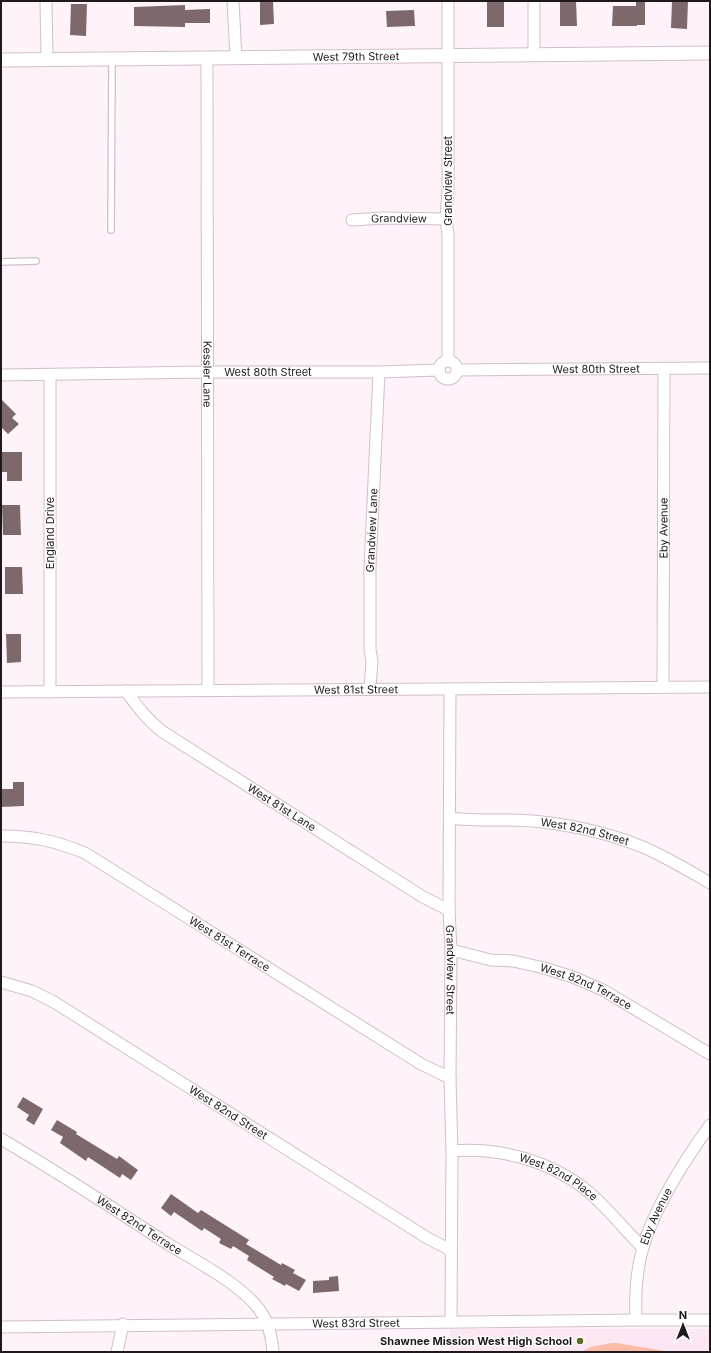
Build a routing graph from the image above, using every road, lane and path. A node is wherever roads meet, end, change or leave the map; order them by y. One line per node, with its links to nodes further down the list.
1 (46, 1): 12 (street)
2 (233, 1): 9 (street)
3 (448, 1): 7 (street, Grandview Street)
4 (534, 1): 6 (street)
5 (710, 53): 6 (street, West 79th Street)
6 (534, 55): 7 (street, West 79th Street)
7 (448, 56): 9 (street, West 79th Street); 13 (street, Grandview Street)
8 (207, 58): 9 (street, West 79th Street); 10 (street, West 79th Street); 23 (street, Kessler Lane)
9 (236, 58)
10 (112, 59): 12 (street, West 79th Street); 15 (lane)
11 (1, 60): 12 (street, West 79th Street)
12 (47, 60)
13 (446, 219): 14 (street, Grandview); 18 (street, Grandview Street)
14 (352, 220)
15 (111, 230)
16 (36, 261): 17 (lane)
17 (1, 262)
18 (448, 360): 21 (street); 22 (street)
19 (664, 368): 20 (street, West 80th Street); 22 (street, West 80th Street); 27 (street, Eby Avenue)
20 (710, 368)
21 (439, 370): 22 (street); 24 (street, West 80th Street)
22 (458, 370)
23 (208, 372): 24 (street, West 80th Street); 25 (street, West 80th Street); 31 (street, Kessler Lane)
24 (379, 372): 29 (street, Grandview Lane)
25 (50, 375): 26 (street, West 80th Street); 34 (street, England Drive)
26 (1, 376)
27 (663, 687): 28 (street, West 81st Street); 30 (street, West 81st Street)
28 (710, 687)
29 (370, 688): 30 (street, West 81st Street); 31 (street, West 81st Street)
30 (450, 689): 35 (street, Grandview Street)
31 (208, 690): 32 (street, West 81st Street)
32 (126, 691): 34 (street, West 81st Street); 38 (street, West 81st Lane)
33 (1, 692): 34 (street, West 81st Street)
34 (50, 692)
35 (450, 818): 37 (street, West 82nd Street); 38 (street, Grandview Street)
36 (1, 836): 42 (street, West 81st Terrace)
37 (710, 883)
38 (450, 910): 39 (street, Grandview Street)
39 (451, 950): 41 (street, West 82nd Terrace); 42 (street, Grandview Street)
40 (1, 982): 47 (street, West 82nd Street)
41 (710, 1054)
42 (450, 1078): 45 (street, Grandview Street)
43 (710, 1124): 46 (street, Eby Avenue)
44 (1, 1139): 51 (street, West 82nd Terrace)
45 (452, 1151): 46 (street, West 82nd Place); 47 (street, Grandview Street)
46 (643, 1248): 48 (street, Eby Avenue)
47 (451, 1250): 50 (street)
48 (636, 1320): 49 (street, West 83rd Street); 50 (street, West 83rd Street)
49 (710, 1320)
50 (451, 1322): 51 (street, West 83rd Street)
51 (267, 1323): 52 (street, West 83rd Street); 55 (street)
52 (123, 1324): 53 (street, West 83rd Street); 54 (street)
53 (1, 1326)
54 (117, 1352)
55 (273, 1352)

